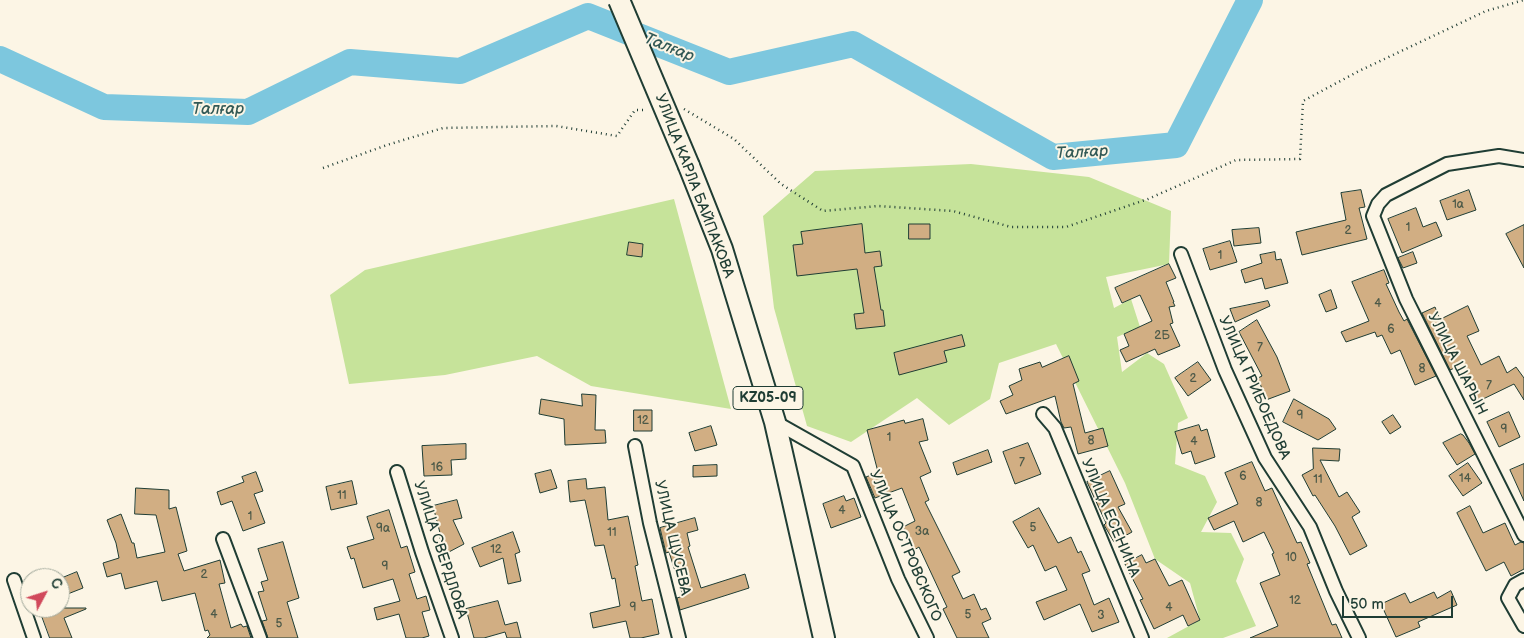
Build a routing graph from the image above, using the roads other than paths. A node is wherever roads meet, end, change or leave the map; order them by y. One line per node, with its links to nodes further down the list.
1 (618, 0): 5 (main road, УЛИЦА КАРЛА БАЙПАКОВА / KZ05-09, bridge)
2 (1524, 160): 8 (street, УЛИЦА ШАРЫН)
3 (1181, 254): 20 (street, УЛИЦА ГРИБОЕДОВА)
4 (1043, 414): 19 (street, УЛИЦА ЕСЕНИНА)
5 (775, 422): 17 (main road, УЛИЦА КАРЛА БАЙПАКОВА / KZ05-09); 18 (street, УЛИЦА ОСТРОВСКОГО)
6 (635, 446): 16 (street, УЛИЦА ЩУСЕВА)
7 (397, 472): 15 (street, УЛИЦА СВЕРДЛОВА)
8 (1524, 535)
9 (223, 539): 14 (street)
10 (14, 580): 13 (street)
11 (1524, 580): 12 (street)
12 (1524, 626)
13 (34, 638)
14 (260, 638)
15 (452, 638)
16 (679, 638)
17 (824, 638)
18 (927, 638)
19 (1142, 638)
20 (1359, 638)

